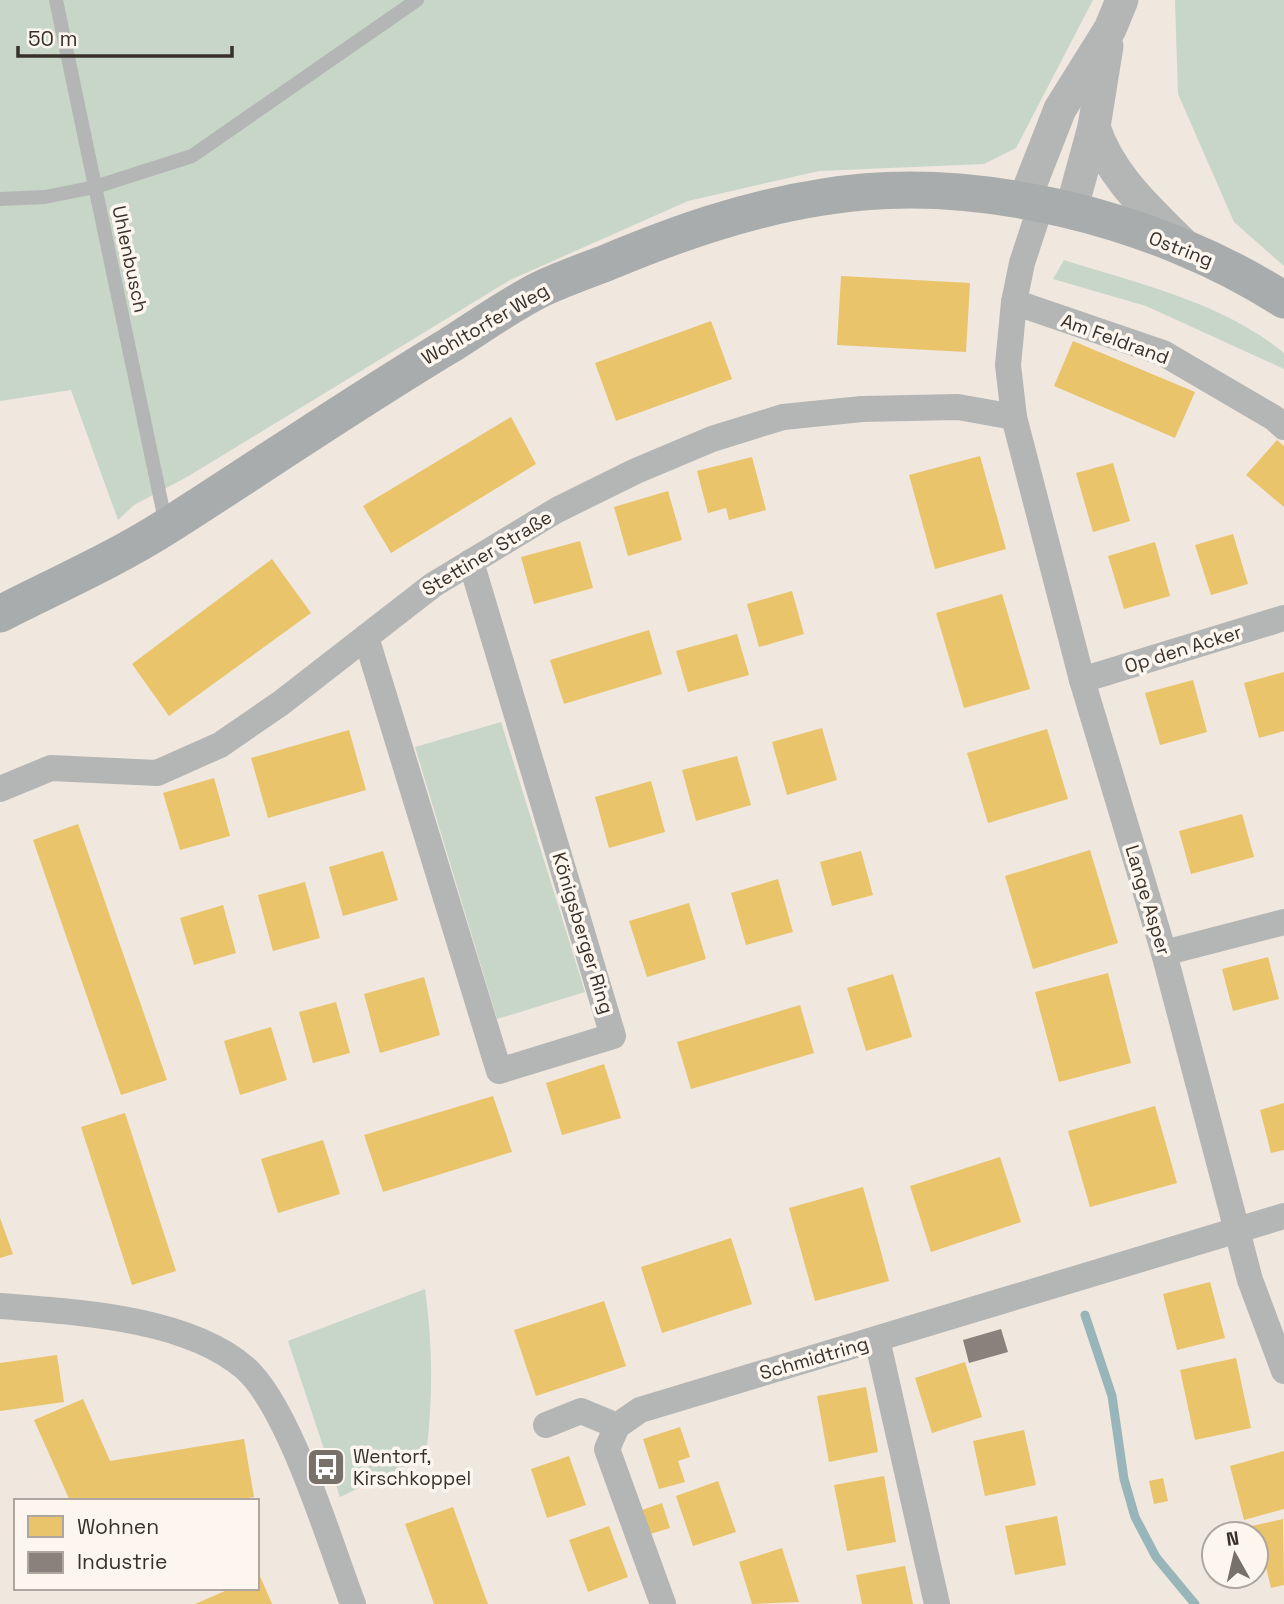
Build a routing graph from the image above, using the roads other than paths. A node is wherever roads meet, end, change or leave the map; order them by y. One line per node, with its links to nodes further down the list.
1 (56, 0): 5 (lane, Uhlenbusch)
2 (417, 0): 5 (lane)
3 (1116, 15): 4 (street); 7 (street)
4 (1094, 127): 7 (street); 8 (street)
5 (95, 187): 6 (lane); 13 (lane, Uhlenbusch)
6 (0, 199)
7 (1045, 206): 8 (main road, Ostring); 10 (street, Lange Asper); 13 (main road, Wohltorfer Weg)
8 (1188, 248): 9 (main road, Ostring)
9 (1284, 300)
10 (1014, 302): 11 (street, Lange Asper); 12 (street, Am Feldrand)
11 (1014, 417): 14 (street, Stettiner Straße); 18 (street, Lange Asper)
12 (1284, 427)
13 (167, 526): 15 (main road, Wohltorfer Weg)
14 (471, 562): 17 (street, Stettiner Straße); 17 (street, Königsberger Ring)
15 (0, 614)
16 (1284, 618): 18 (street, Op den Acker)
17 (366, 638): 19 (street, Stettiner Straße)
18 (1082, 680): 21 (street, Lange Asper)
19 (0, 789)
20 (1284, 922): 21 (street)
21 (1164, 953): 23 (street, Lange Asper)
22 (1284, 1216): 23 (street)
23 (1237, 1229): 25 (street); 26 (street, Lange Asper)
24 (0, 1306): 29 (street)
25 (877, 1339): 28 (street, Schmidtring); 31 (street, Schmidtring)
26 (1284, 1371)
27 (546, 1425): 28 (street)
28 (617, 1426): 30 (street)
29 (353, 1604)
30 (663, 1604)
31 (937, 1604)

